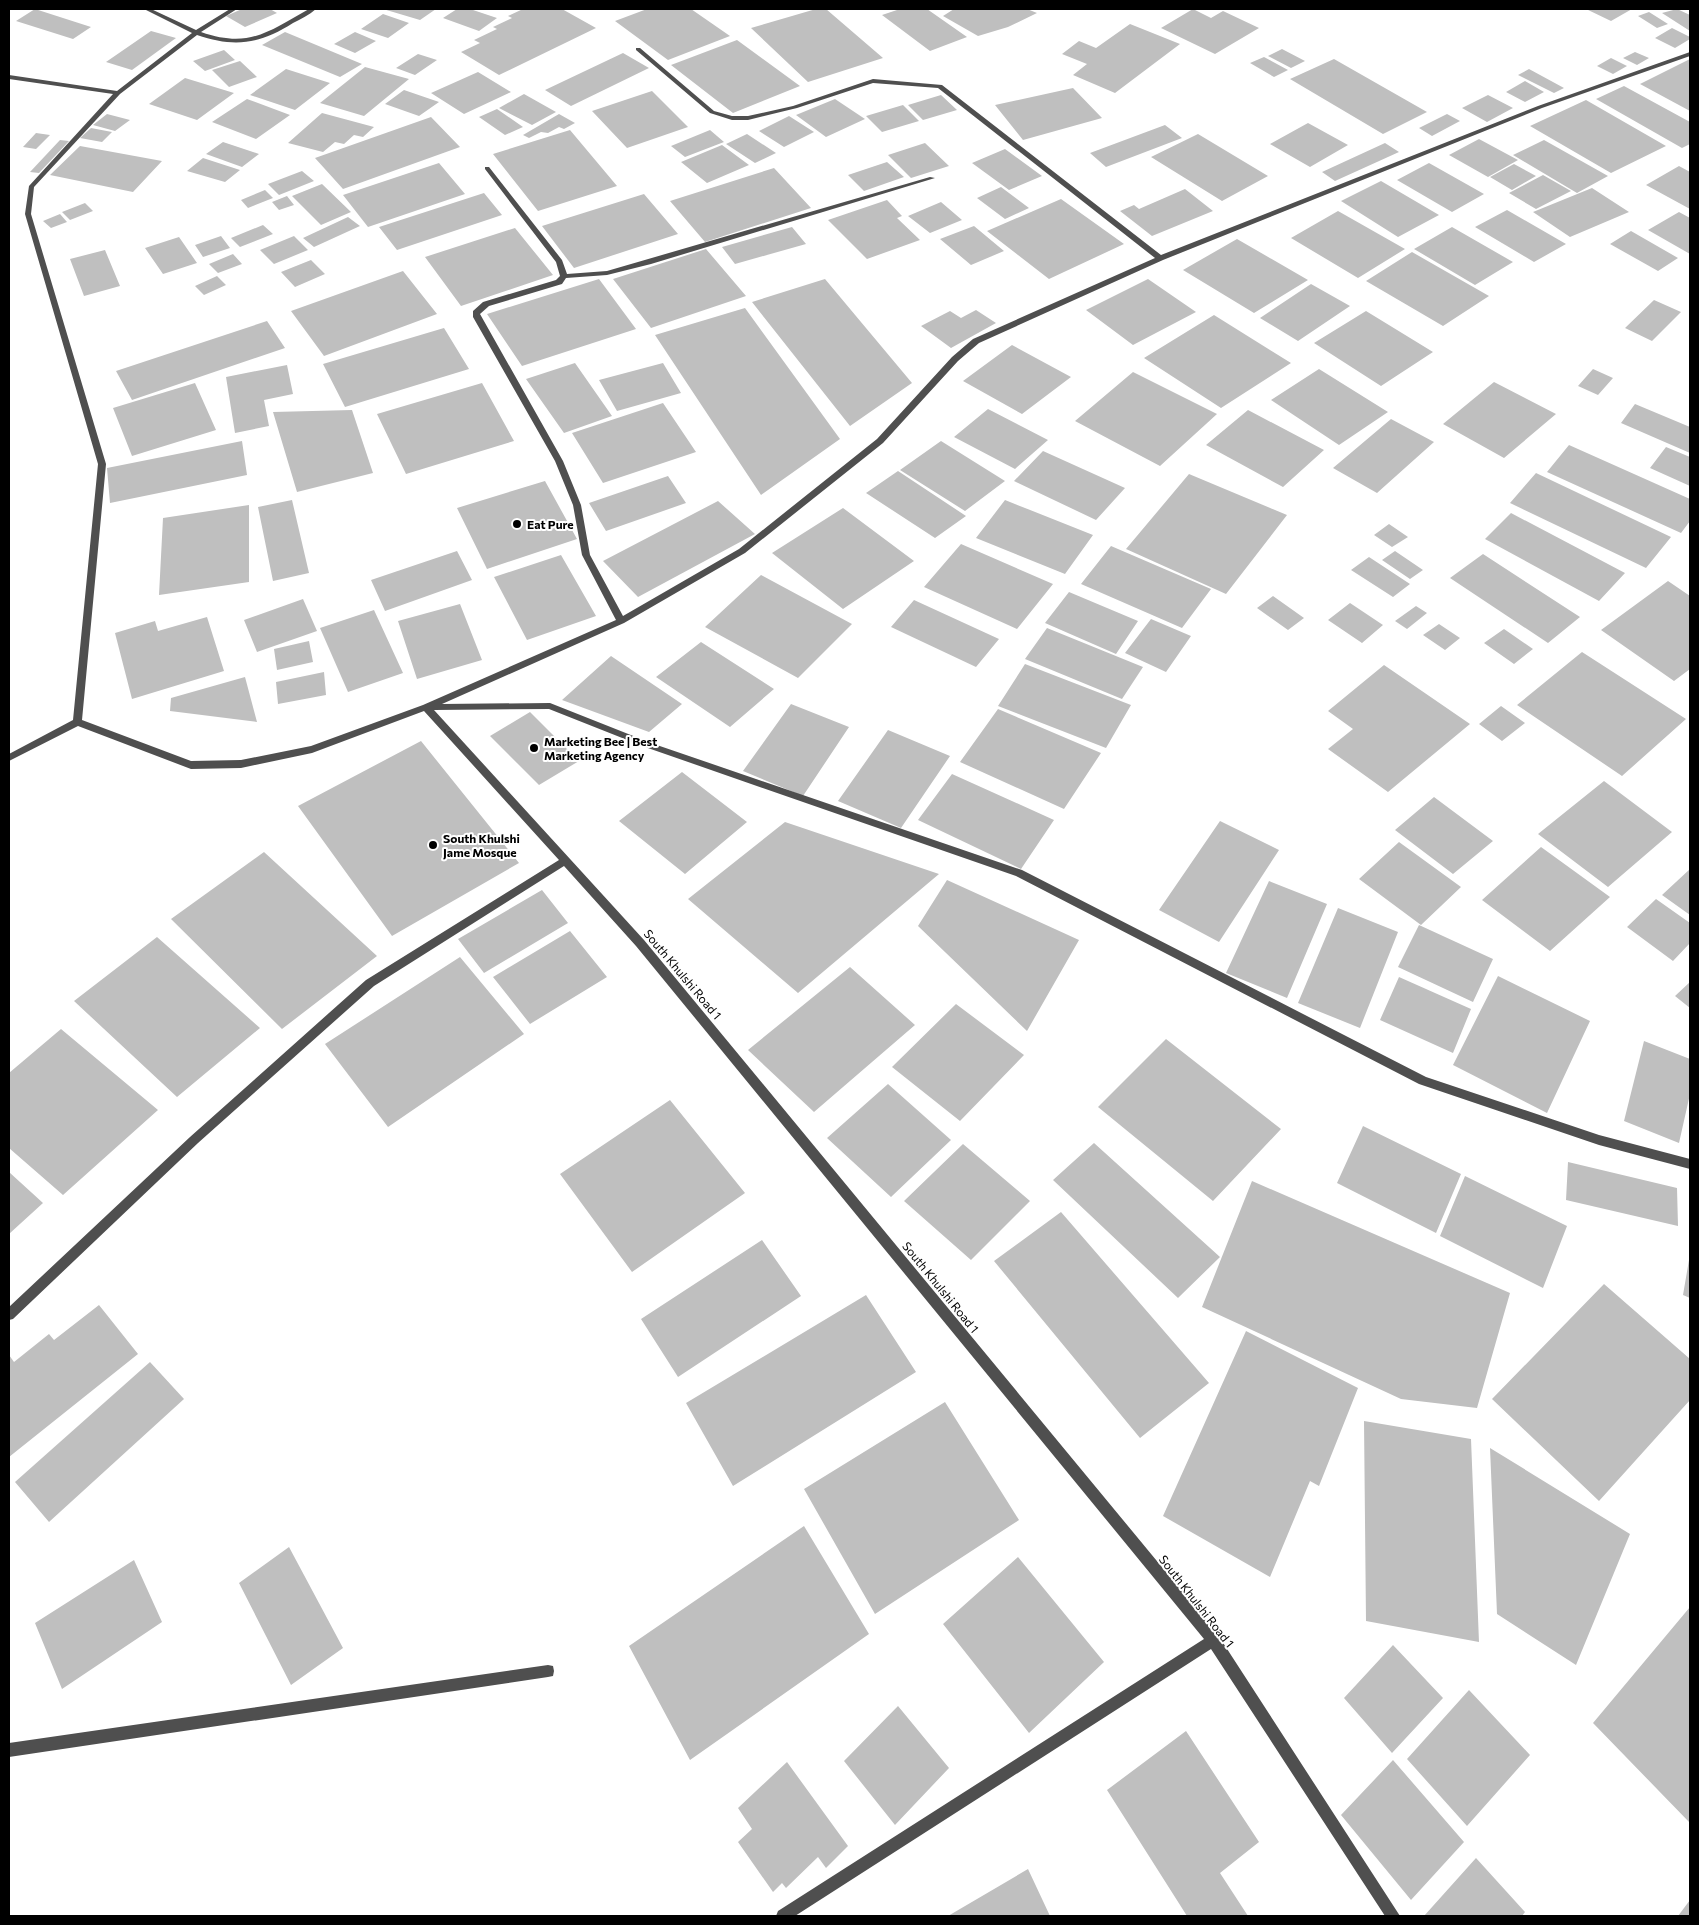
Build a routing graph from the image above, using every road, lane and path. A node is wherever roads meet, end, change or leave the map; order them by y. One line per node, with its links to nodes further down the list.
1 (147, 9): 4 (street)
2 (234, 9): 4 (street)
3 (313, 9): 4 (street)
4 (197, 32): 8 (street)
5 (638, 49): 11 (street)
6 (1690, 54): 11 (street)
7 (9, 77): 8 (street)
8 (118, 93): 15 (street)
9 (487, 168): 12 (street)
10 (932, 178): 12 (street)
11 (1160, 258): 13 (street)
12 (564, 276): 13 (street)
13 (621, 621): 14 (street)
14 (426, 707): 15 (street); 17 (street, South Khulshi Road 1); 18 (street)
15 (77, 722): 16 (street)
16 (9, 758)
17 (566, 860): 19 (street); 20 (street, South Khulshi Road 1)
18 (1690, 1164)
19 (9, 1315)
20 (1213, 1640): 23 (street); 24 (street, South Khulshi Road 1)
21 (548, 1671): 22 (street)
22 (9, 1750)
23 (783, 1916)
24 (1393, 1916)

